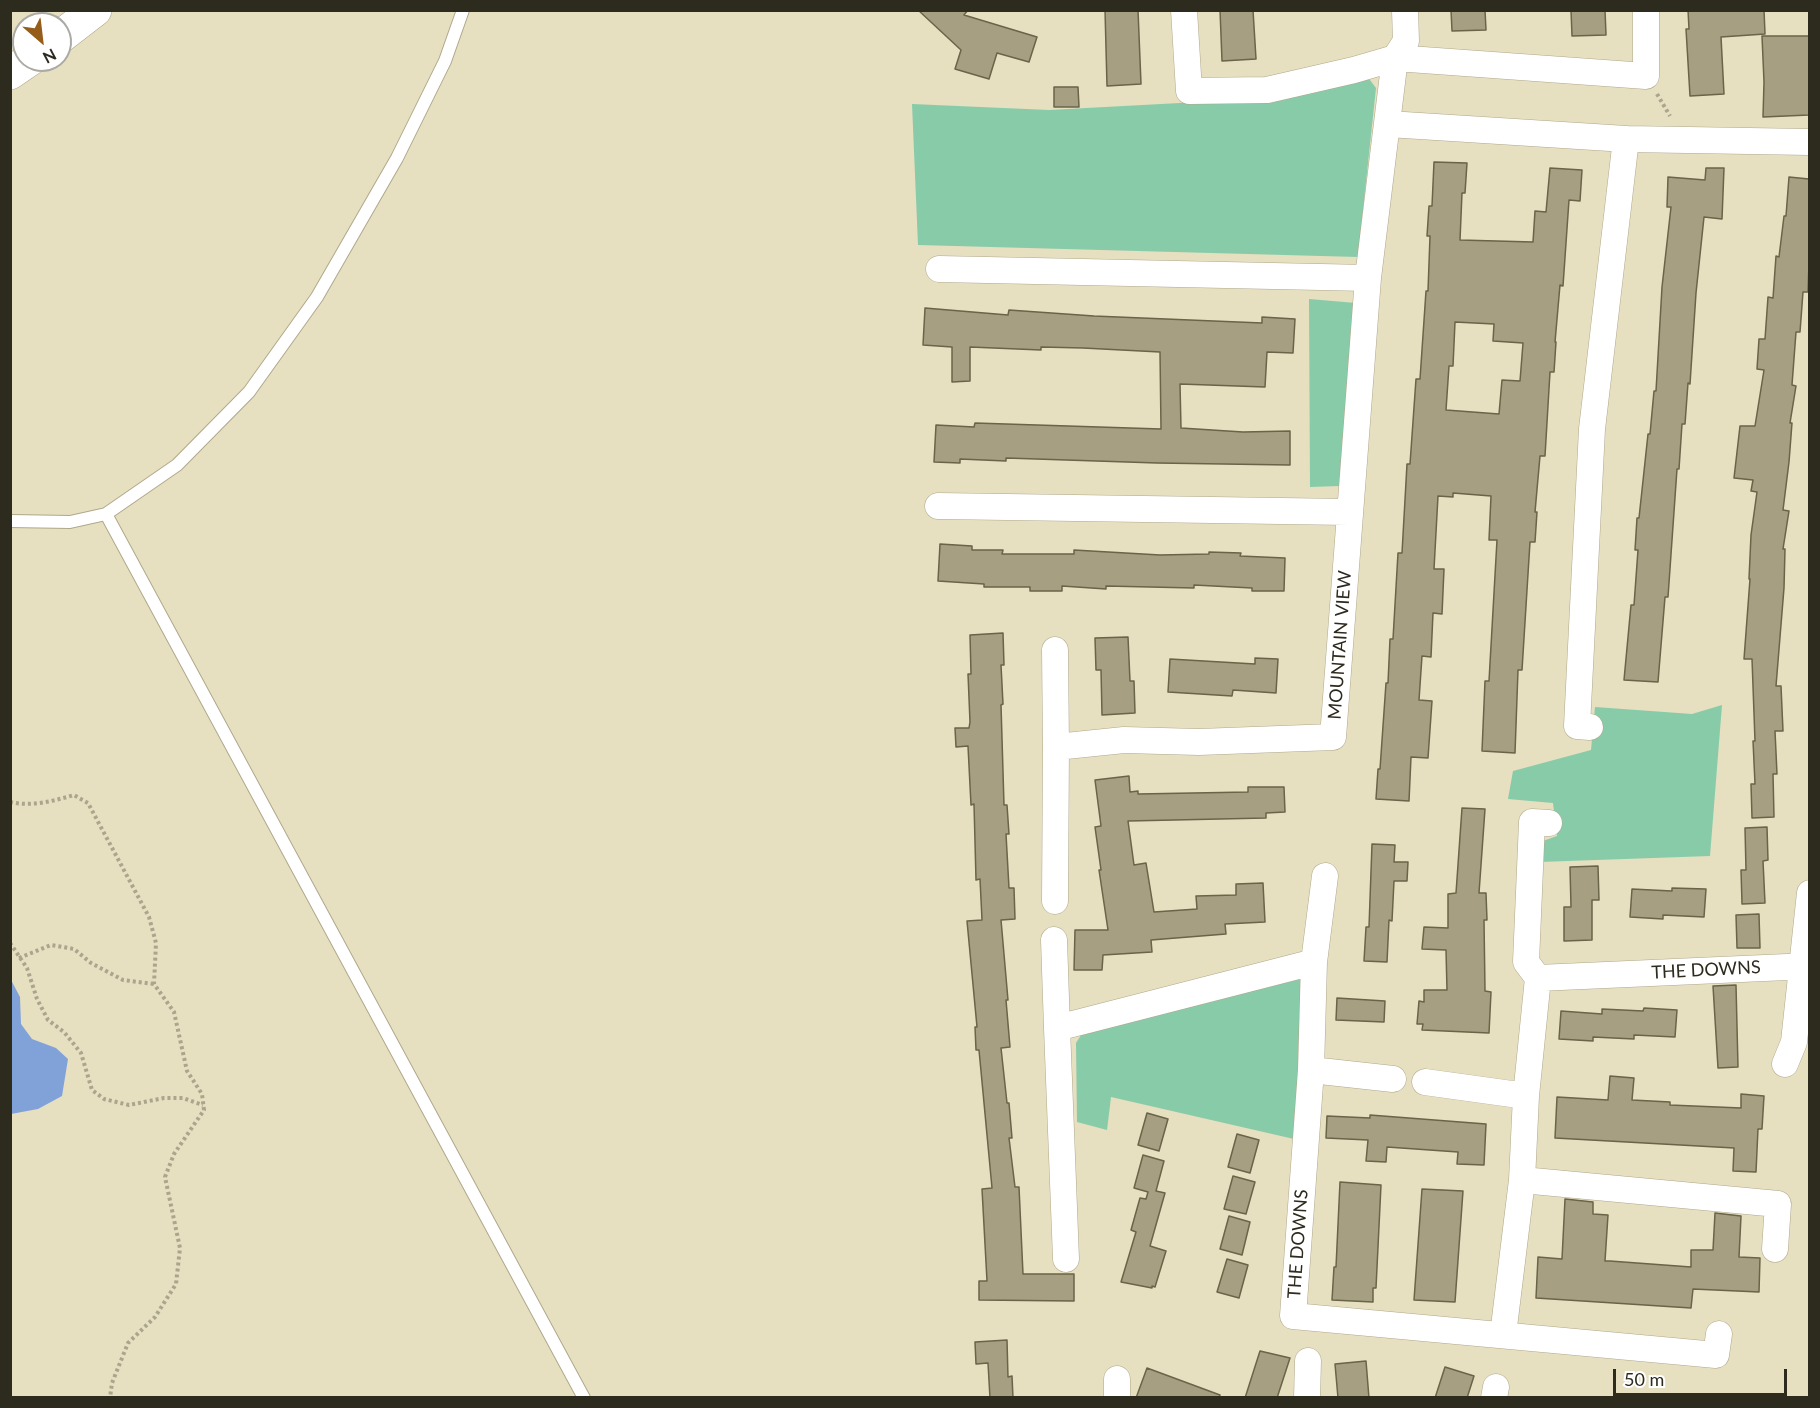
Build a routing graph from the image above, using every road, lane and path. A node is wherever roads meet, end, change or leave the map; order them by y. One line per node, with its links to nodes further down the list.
1 (95, 10): 6 (main road)
2 (463, 10): 17 (lane)
3 (1184, 10): 7 (street)
4 (1405, 10): 7 (street, MOUNTAIN VIEW)
5 (1646, 10): 8 (street)
6 (72, 28)
7 (1395, 58): 8 (street); 9 (street, MOUNTAIN VIEW)
8 (1646, 76): 11 (path)
9 (1388, 124): 10 (street); 14 (street, MOUNTAIN VIEW)
10 (1626, 139): 11 (street); 20 (street)
11 (1684, 140): 12 (street)
12 (1809, 142)
13 (939, 269): 14 (street)
14 (1368, 278): 16 (street, MOUNTAIN VIEW)
15 (938, 506): 16 (street)
16 (1349, 512): 21 (street, MOUNTAIN VIEW)
17 (106, 514): 18 (lane); 48 (lane)
18 (10, 521)
19 (1055, 650): 21 (street)
20 (1590, 728)
21 (1056, 747): 26 (street)
22 (10, 802): 33 (path)
23 (1549, 824): 32 (street)
24 (1325, 876): 30 (street, THE DOWNS)
25 (1809, 893): 31 (street)
26 (1054, 901)
27 (1054, 940): 34 (street)
28 (10, 943): 29 (path)
29 (19, 958): 33 (path); 40 (path)
30 (1314, 962): 34 (street); 36 (street, THE DOWNS)
31 (1806, 966): 32 (street, THE DOWNS); 35 (street)
32 (1538, 978): 39 (street)
33 (153, 984): 40 (path)
34 (1057, 1028): 43 (street)
35 (1785, 1064)
36 (1311, 1070): 37 (street); 45 (street, THE DOWNS)
37 (1393, 1079)
38 (1425, 1082): 39 (street)
39 (1526, 1096): 41 (street)
40 (203, 1105): 47 (path)
41 (1521, 1180): 42 (street); 45 (street)
42 (1775, 1249)
43 (1066, 1259)
44 (1719, 1334): 45 (street, THE DOWNS)
45 (1503, 1335)
46 (1308, 1361): 49 (street)
47 (110, 1398)
48 (585, 1398)
49 (1307, 1398)

